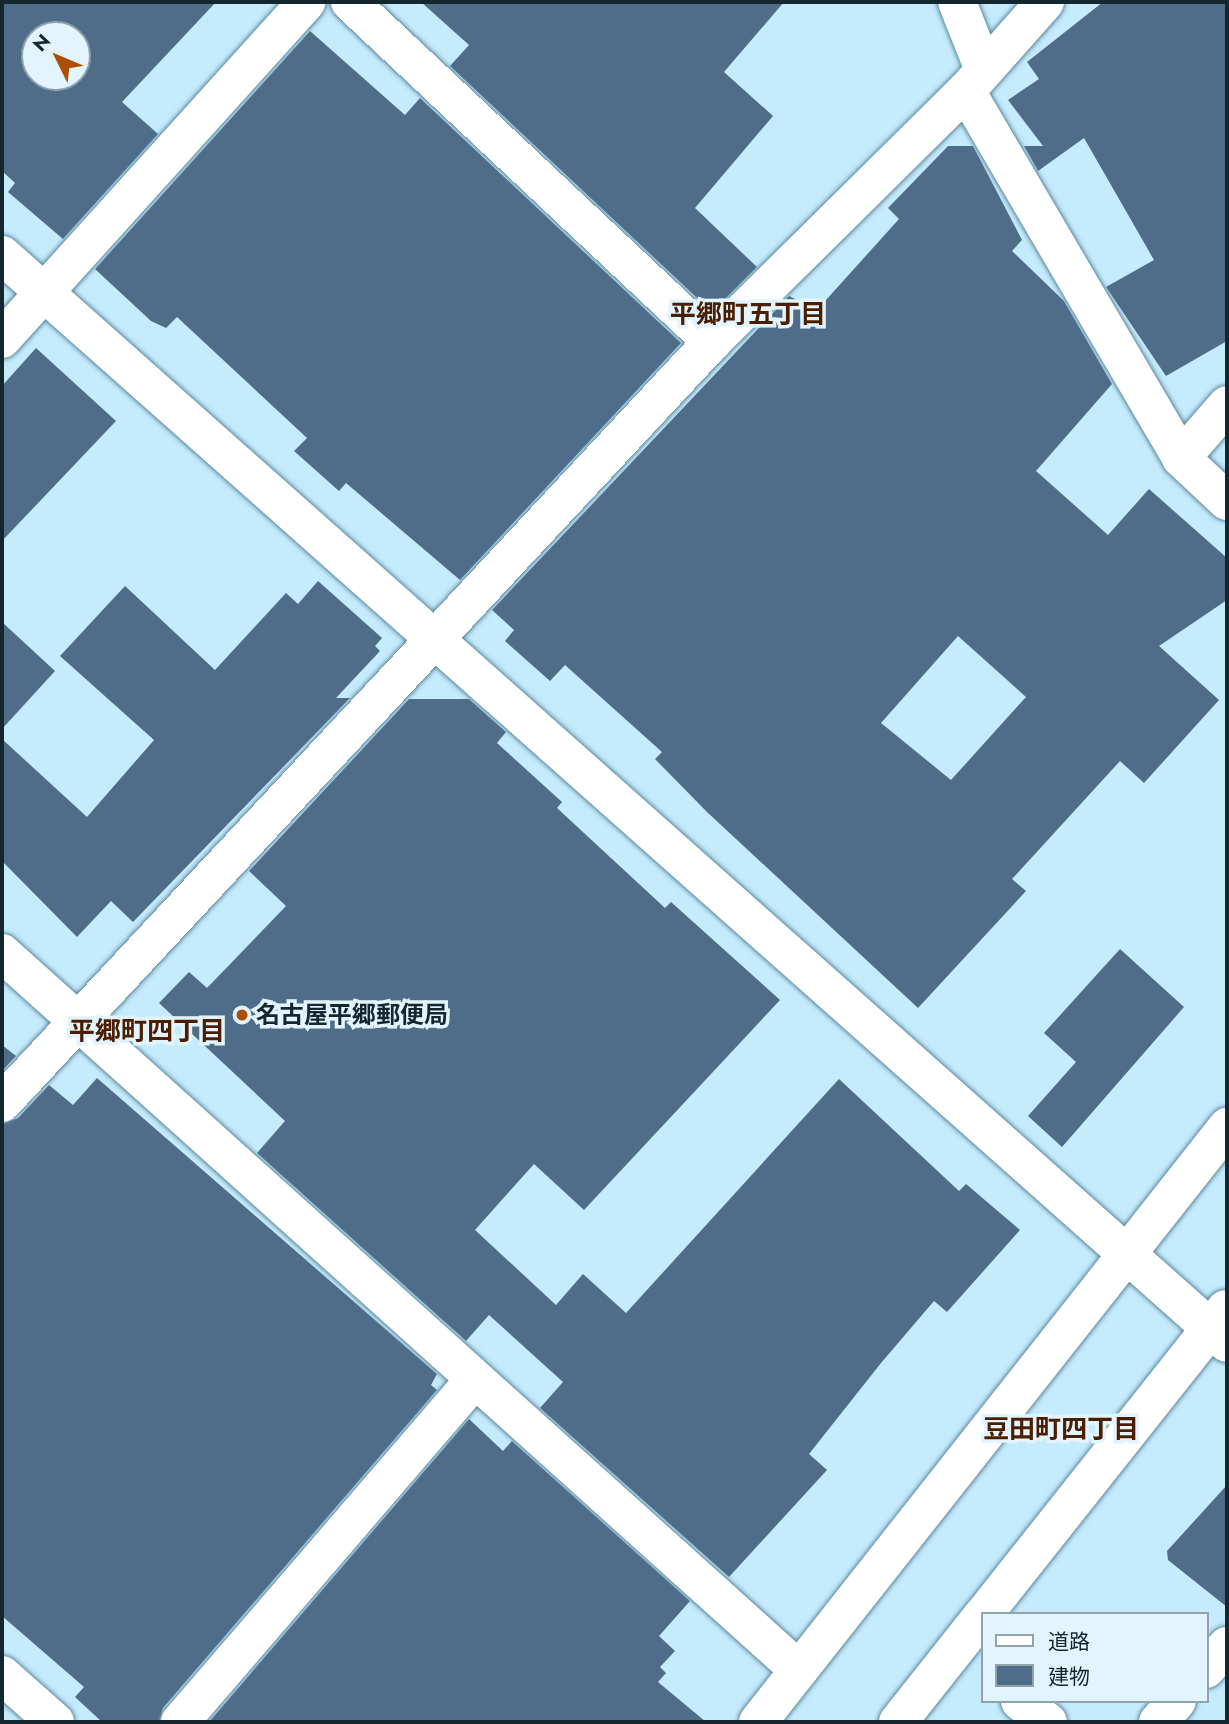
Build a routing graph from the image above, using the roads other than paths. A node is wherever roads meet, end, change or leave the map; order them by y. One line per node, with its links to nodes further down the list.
1 (306, 2): 7 (street)
2 (350, 2): 9 (street)
3 (957, 2): 5 (street)
4 (1045, 2): 5 (street)
5 (975, 80): 9 (street); 11 (street)
6 (2, 255): 7 (street)
7 (44, 292): 8 (street); 13 (street)
8 (2, 339)
9 (712, 342): 13 (street)
10 (1227, 405): 11 (street)
11 (1181, 457): 12 (street)
12 (1227, 501)
13 (433, 640): 15 (street); 18 (street)
14 (2, 953): 15 (street)
15 (78, 1021): 16 (street); 20 (street)
16 (2, 1103)
17 (1227, 1127): 18 (street)
18 (1127, 1254): 19 (street); 25 (street)
19 (1222, 1326): 21 (street)
20 (475, 1379): 25 (street); 30 (street)
21 (985, 1612)
22 (981, 1618): 32 (street)
23 (1227, 1647): 24 (street)
24 (1208, 1668)
25 (799, 1671): 31 (street)
26 (2, 1675): 29 (street)
27 (1023, 1703): 33 (street)
28 (1175, 1703): 34 (street)
29 (55, 1722)
30 (180, 1722)
31 (758, 1722)
32 (898, 1722)
33 (1048, 1722)
34 (1158, 1722)

